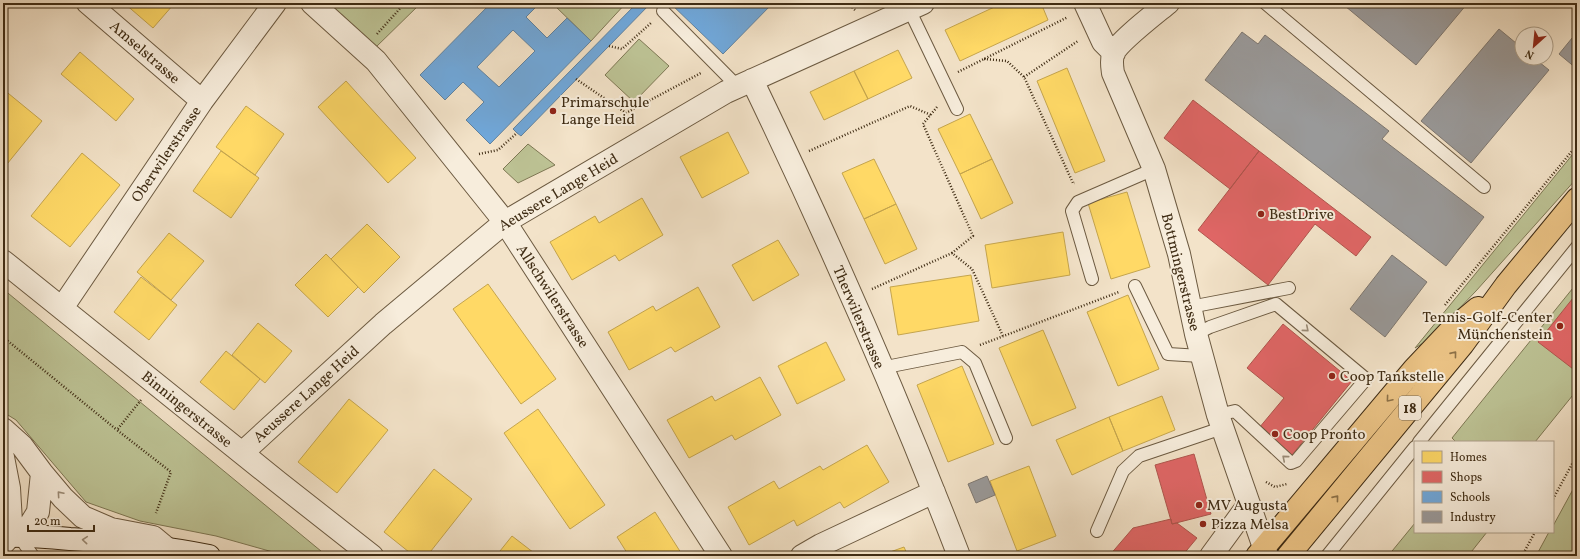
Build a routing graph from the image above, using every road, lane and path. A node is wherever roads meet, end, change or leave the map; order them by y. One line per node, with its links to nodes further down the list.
1 (88, 3): 22 (street, Amselstrasse)
2 (275, 3): 22 (street, Oberwilerstrasse)
3 (312, 3): 13 (street, Allschwilerstrasse)
4 (404, 3): 13 (path)
5 (1085, 3): 14 (street)
6 (1168, 3): 14 (street)
7 (1265, 3): 30 (lane)
8 (916, 6): 19 (lane); 20 (street, Aeussere Lange Heid)
9 (663, 11): 12 (path); 16 (lane)
10 (1072, 22): 15 (path)
11 (1076, 34): 17 (path)
12 (609, 46)
13 (364, 49): 26 (street, Allschwilerstrasse)
14 (1114, 53): 28 (street, Bottmingerstrasse)
15 (984, 59): 17 (path); 19 (path)
16 (713, 62): 18 (path); 20 (lane)
17 (1024, 77): 29 (path)
18 (576, 79)
19 (943, 80): 21 (lane)
20 (745, 84): 27 (street, Therwilerstrasse); 32 (street, Aeussere Lange Heid)
21 (949, 93): 23 (lane); 24 (path)
22 (202, 101): 42 (street, Oberwilerstrasse)
23 (957, 109)
24 (931, 115): 27 (path); 34 (path)
25 (517, 133): 26 (path)
26 (455, 160): 32 (street, Allschwilerstrasse)
27 (790, 160): 40 (street, Therwilerstrasse)
28 (1154, 169): 36 (lane); 41 (street, Bottmingerstrasse)
29 (1080, 181)
30 (1484, 187)
31 (1577, 199): 37 (main road, 18)
32 (505, 222): 56 (street, Aeussere Lange Heid); 73 (street, Allschwilerstrasse)
33 (1577, 247): 54 (lane)
34 (952, 253): 40 (path); 44 (path)
35 (3, 261): 42 (street, Binningerstrasse)
36 (1092, 279)
37 (1506, 285): 69 (main road, 18, one-way to 69); 77 (main road, 18, one-way to 37)
38 (1135, 286): 44 (path); 47 (lane)
39 (1289, 288): 41 (lane)
40 (852, 298): 48 (street, Therwilerstrasse)
41 (1190, 307): 43 (street, Bottmingerstrasse)
42 (62, 308): 49 (street, Binningerstrasse)
43 (1196, 334): 47 (street, Bottmingerstrasse); 50 (lane, one-way to 50)
44 (1003, 336): 46 (path)
45 (3, 337): 52 (path)
46 (962, 352): 48 (lane); 53 (lane)
47 (1201, 356): 50 (street, Bottmingerstrasse)
48 (881, 368): 60 (street, Therwilerstrasse)
49 (154, 382): 52 (path); 56 (street, Binningerstrasse)
50 (1220, 422): 62 (street, Bottmingerstrasse); 64 (lane)
51 (3, 429): 59 (street)
52 (117, 430): 63 (path)
53 (1006, 438)
54 (1420, 441)
55 (1414, 448): 78 (lane)
56 (242, 453): 72 (street, Binningerstrasse)
57 (1577, 454): 61 (path)
58 (3, 457): 66 (street)
59 (42, 474): 66 (street); 67 (street, one-way to 59)
60 (934, 492): 74 (street); 75 (street, Therwilerstrasse)
61 (1554, 497)
62 (1249, 504): 69 (street, Bottmingerstrasse); 76 (street)
63 (156, 513)
64 (1097, 531)
65 (1534, 533): 79 (path)
66 (11, 535): 67 (street, one-way to 66); 68 (lane); 70 (lane)
67 (166, 547): 71 (street)
68 (3, 551)
69 (1262, 554)
70 (33, 556)
71 (209, 556)
72 (372, 556)
73 (721, 556)
74 (802, 556)
75 (959, 556)
76 (1210, 556)
77 (1288, 556)
78 (1327, 556)
79 (1522, 556)

